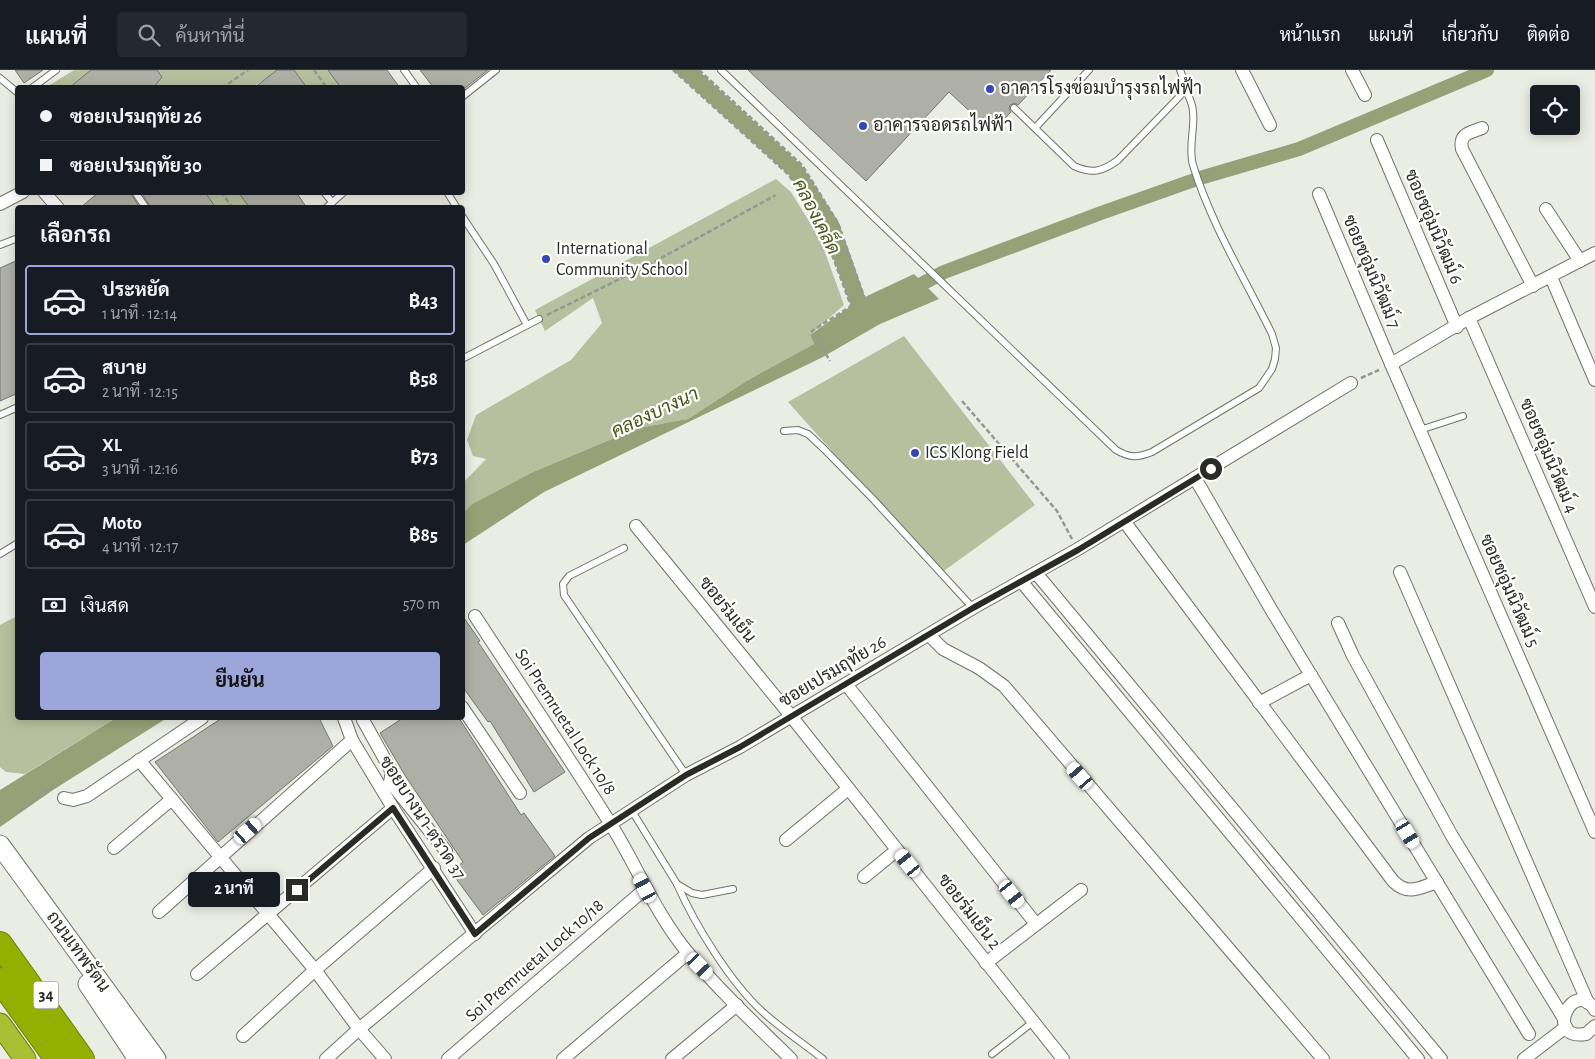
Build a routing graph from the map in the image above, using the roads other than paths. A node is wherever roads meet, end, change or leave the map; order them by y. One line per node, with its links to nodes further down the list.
1 (56, 70): 10 (lane)
2 (404, 70): 11 (lane)
3 (496, 70): 15 (lane)
4 (721, 70): 12 (lane)
5 (1089, 70): 18 (lane)
6 (1180, 70): 12 (lane)
7 (1242, 70): 17 (street)
8 (1352, 70): 14 (street)
9 (0, 78): 13 (lane)
10 (36, 85)
11 (415, 85)
12 (1184, 87): 18 (lane)
13 (15, 90)
14 (1364, 94)
15 (465, 95)
16 (1014, 108): 18 (lane)
17 (1270, 125)
18 (1034, 128)
19 (1482, 128): 35 (street)
20 (1377, 140): 39 (street, ซอยชอุ่มนิวัฒม์ 6)
21 (1319, 194): 41 (street, ซอยชอุ่มนิวัฒม์ 7)
22 (17, 195): 26 (street)
23 (326, 195): 25 (lane)
24 (340, 195): 25 (lane)
25 (332, 202): 27 (lane)
26 (0, 204)
27 (329, 205)
28 (1546, 209): 33 (street)
29 (465, 220): 38 (lane)
30 (15, 239): 31 (lane)
31 (0, 245)
32 (1595, 254): 33 (street)
33 (1580, 261): 34 (street)
34 (1551, 277): 35 (street); 42 (street)
35 (1533, 286): 36 (street)
36 (1469, 318): 39 (street); 58 (street, ซอยชอุ่มนิวัฒม์ 4)
37 (539, 319): 38 (lane)
38 (527, 325): 40 (lane)
39 (1457, 327): 41 (street)
40 (465, 357)
41 (1391, 364): 47 (street, ซอยชอุ่มนิวัฒม์ 5)
42 (1595, 380)
43 (1351, 383): 49 (street, ซอยเปรมฤทัย 26)
44 (15, 408): 45 (lane)
45 (0, 415)
46 (1463, 416): 47 (lane)
47 (1420, 430): 85 (street, ซอยชอุ่มนิวัฒม์ 5)
48 (784, 431): 59 (lane)
49 (1195, 478): 50 (street, ซอยเปรมฤทัย 26); 65 (street)
50 (1124, 521): 56 (street, ซอยเปรมฤทัย 26); 67 (street)
51 (636, 526): 69 (street, ซอยร่มเย็น)
52 (15, 545): 54 (lane)
53 (624, 548): 77 (lane)
54 (0, 554)
55 (1400, 572): 117 (street)
56 (1036, 573): 57 (street, ซอยเปรมฤทัย 26); 63 (street)
57 (1021, 581): 59 (street, ซอยเปรมฤทัย 26); 64 (street)
58 (1595, 607)
59 (973, 608): 62 (street, ซอยเปรมฤทัย 26)
60 (475, 616): 84 (street, Soi Premruetal Lock 10/8)
61 (1338, 623): 119 (street)
62 (929, 635): 66 (street, ซอยเปรมฤทัย 26); 141 (street)
63 (1110, 662): 64 (street); 74 (street)
64 (1097, 672): 75 (street)
65 (1311, 675): 67 (street); 96 (street)
66 (846, 684): 69 (street, ซอยเปรมฤทัย 26); 104 (street)
67 (1260, 703): 96 (street)
68 (465, 711): 79 (street)
69 (792, 716): 77 (street, ซอยเปรมฤทัย 26); 78 (street, ซอยร่มเย็น 2)
70 (199, 720): 76 (street)
71 (363, 720): 73 (street)
72 (366, 720): 91 (street)
73 (348, 728): 82 (street, ซอยบางนา-ตราด 37); 93 (street)
74 (1166, 729): 75 (street); 87 (street)
75 (1153, 740): 92 (street)
76 (139, 760): 80 (street); 81 (street)
77 (686, 775): 83 (street, ซอยเปรมฤทัย 26)
78 (848, 788): 86 (street); 90 (street, ซอยร่มเย็น 2)
79 (520, 792)
80 (64, 798)
81 (172, 799): 89 (street); 93 (street)
82 (393, 808): 94 (street, ซอยบางนา-ตราด 37); 103 (street)
83 (632, 811): 84 (street, ซอยเปรมฤทัย 26); 97 (lane)
84 (611, 824): 98 (street, Soi Premruetal Lock 10/8); 106 (street, ซอยเปรมฤทัย 26)
85 (1595, 832)
86 (786, 840)
87 (1262, 844): 92 (street); 109 (street)
88 (0, 845): 101 (main road, ถนนเทพรัตน)
89 (114, 848)
90 (897, 850): 95 (street); 110 (street, ซอยร่มเย็น 2)
91 (446, 851)
92 (1248, 854): 112 (street)
93 (219, 857): 102 (street); 103 (street)
94 (434, 868): 106 (street, ซอยบางนา-ตราด 37); 111 (street)
95 (864, 877)
96 (1437, 882): 123 (street)
97 (677, 884): 99 (lane); 139 (lane)
98 (645, 888): 108 (street, Soi Premruetal Lock 10/8); 135 (street, Soi Premruetal Lock 10/18)
99 (733, 889)
100 (1082, 890): 104 (street)
101 (46, 908): 131 (main road); 132 (main road, ถนนเทพรัตน)
102 (158, 912)
103 (268, 915): 111 (street); 113 (street)
104 (1036, 924): 110 (street)
105 (0, 930): 130 (highway, 34)
106 (475, 934): 121 (street, ซอยเปรมฤทัย 26)
107 (0, 944): 129 (highway)
108 (688, 952): 116 (street, Soi Premruetal Lock 10/8); 136 (street)
109 (1359, 961): 112 (street); 143 (street)
110 (986, 963): 118 (street, ซอยร่มเย็น 2)
111 (315, 970): 121 (street); 124 (street)
112 (1346, 972): 142 (street)
113 (197, 974)
114 (0, 980): 128 (highway)
115 (0, 1002): 127 (highway)
116 (737, 1005): 137 (street); 138 (street, Soi Premruetal Lock 10/8)
117 (1592, 1006): 119 (street)
118 (1033, 1022): 125 (lane); 140 (street, ซอยร่มเย็น 2)
119 (1565, 1022): 122 (street); 144 (street)
120 (0, 1024): 126 (highway)
121 (359, 1029): 133 (street, ซอยเปรมฤทัย 26); 134 (street)
122 (1594, 1031)
123 (1529, 1034)
124 (243, 1036)
125 (992, 1054)
126 (25, 1059)
127 (41, 1059)
128 (57, 1059)
129 (82, 1059)
130 (92, 1059)
131 (138, 1059)
132 (156, 1059)
133 (326, 1059)
134 (384, 1059)
135 (448, 1059)
136 (563, 1059)
137 (672, 1059)
138 (790, 1059)
139 (823, 1059)
140 (1063, 1059)
141 (1323, 1059)
142 (1418, 1059)
143 (1441, 1059)
144 (1524, 1059)

